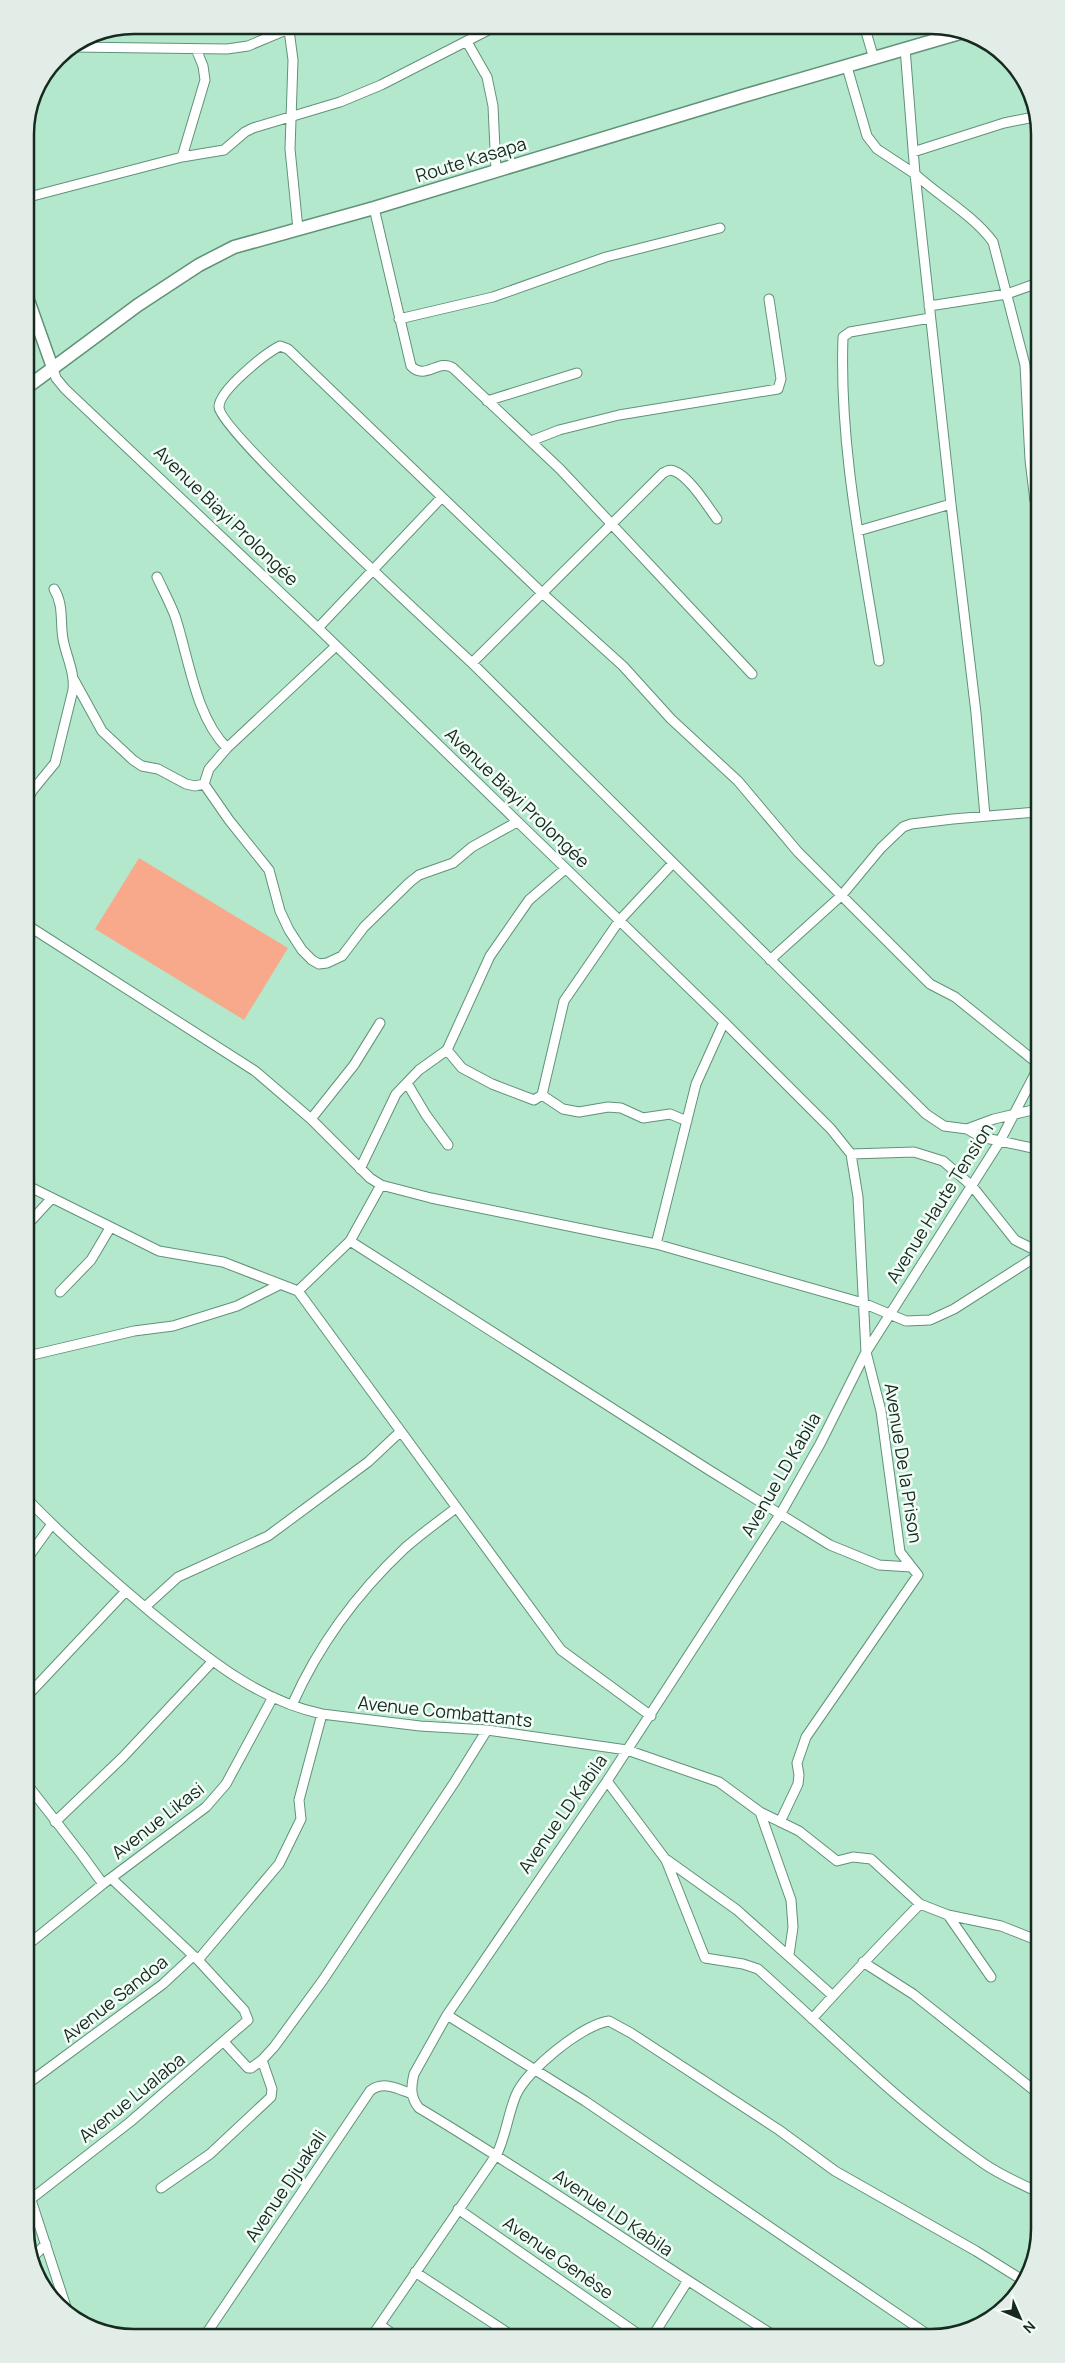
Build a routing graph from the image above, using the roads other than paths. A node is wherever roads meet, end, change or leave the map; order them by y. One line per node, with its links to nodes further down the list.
1 (279, 34): 9 (street)
2 (290, 34): 12 (street)
3 (482, 34): 6 (street)
4 (867, 34): 10 (street)
5 (950, 36): 8 (main road, Route Kasapa)
6 (467, 42): 12 (street); 16 (street)
7 (84, 47): 9 (street)
8 (905, 48): 10 (main road, Route Kasapa); 14 (street)
9 (196, 49): 15 (street)
10 (874, 59): 11 (main road, Route Kasapa)
11 (847, 67): 16 (main road, Route Kasapa); 17 (street)
12 (291, 117): 15 (street); 21 (street)
13 (1030, 118): 14 (street)
14 (913, 152): 17 (street)
15 (182, 157): 18 (street)
16 (496, 171): 19 (main road, Route Kasapa)
17 (914, 174): 23 (street); 25 (street)
18 (34, 196)
19 (374, 208): 21 (main road, Route Kasapa); 28 (street)
20 (720, 228): 28 (street)
21 (298, 229): 29 (main road, Route Kasapa)
22 (1031, 285): 23 (street)
23 (1006, 294): 25 (street); 34 (street)
24 (769, 299): 33 (street)
25 (929, 306): 27 (street)
26 (34, 315): 29 (street, Avenue Biayi Prolongée)
27 (930, 318): 36 (street); 39 (street)
28 (399, 319): 32 (street)
29 (53, 368): 31 (main road, Route Kasapa); 44 (street, Avenue Biayi Prolongée)
30 (577, 373): 32 (street)
31 (34, 382)
32 (487, 402): 33 (street)
33 (531, 441): 38 (street)
34 (1031, 468)
35 (442, 497): 40 (street); 40 (street); 43 (street)
36 (950, 504): 39 (street); 54 (street)
37 (717, 519): 38 (street)
38 (610, 524): 43 (street); 48 (street)
39 (858, 531): 46 (street)
40 (374, 571): 44 (street); 47 (street)
41 (157, 577): 50 (street)
42 (54, 589): 49 (street)
43 (541, 592): 47 (street); 58 (street)
44 (318, 628): 45 (street, Avenue Biayi Prolongée)
45 (336, 646): 50 (street); 55 (street, Avenue Biayi Prolongée)
46 (879, 661)
47 (472, 662): 56 (street)
48 (752, 674)
49 (74, 680): 51 (street); 52 (street)
50 (227, 748): 51 (street)
51 (204, 784): 55 (street)
52 (34, 789)
53 (1031, 812): 54 (street)
54 (985, 816): 58 (street)
55 (517, 822): 57 (street, Avenue Biayi Prolongée)
56 (672, 863): 59 (street); 61 (street)
57 (565, 869): 59 (street, Avenue Biayi Prolongée); 64 (street)
58 (842, 895): 61 (street); 65 (street)
59 (619, 921): 62 (street, Avenue Biayi Prolongée); 68 (street)
60 (34, 930): 71 (street)
61 (770, 960): 73 (street)
62 (724, 1022): 72 (street); 77 (street, Avenue Biayi Prolongée)
63 (380, 1023): 71 (street)
64 (447, 1050): 67 (street); 68 (street)
65 (1031, 1058)
66 (1031, 1081): 70 (street, Avenue Haute Tension)
67 (407, 1083): 75 (street); 78 (street)
68 (542, 1095): 72 (street)
69 (1031, 1110): 70 (street)
70 (1013, 1115): 73 (street); 74 (street, Avenue Haute Tension)
71 (311, 1119): 78 (street)
72 (687, 1121): 86 (street)
73 (967, 1129): 74 (street)
74 (1000, 1141): 76 (street); 80 (street, Avenue Haute Tension)
75 (448, 1145)
76 (1031, 1147)
77 (851, 1154): 80 (street); 92 (street)
78 (360, 1170): 79 (street)
79 (381, 1185): 85 (street); 86 (street)
80 (972, 1186): 87 (street); 93 (street, Avenue Haute Tension)
81 (34, 1189): 82 (street)
82 (52, 1198): 83 (street); 84 (street)
83 (34, 1218)
84 (110, 1228): 89 (street); 91 (street)
85 (350, 1241): 90 (street); 99 (street)
86 (656, 1244): 92 (street)
87 (1031, 1248)
88 (1031, 1260): 93 (street)
89 (279, 1285): 90 (street); 95 (street)
90 (298, 1291): 96 (street)
91 (60, 1292)
92 (863, 1303): 93 (street); 94 (street)
93 (889, 1314): 94 (street, Avenue Haute Tension)
94 (866, 1352): 99 (street, Avenue LD Kabila); 102 (street, Avenue De la Prison)
95 (34, 1355)
96 (400, 1432): 98 (street); 104 (street)
97 (34, 1506): 100 (street, Avenue Combattants)
98 (456, 1508): 108 (street); 110 (street)
99 (781, 1513): 102 (street); 110 (street, Avenue LD Kabila)
100 (52, 1524): 101 (street); 103 (street, Avenue Combattants)
101 (34, 1549)
102 (911, 1567): 117 (street, Avenue De la Prison)
103 (126, 1591): 104 (street, Avenue Combattants); 106 (street)
104 (145, 1607): 105 (street, Avenue Combattants)
105 (212, 1662): 107 (street, Avenue Combattants); 116 (street)
106 (34, 1689)
107 (274, 1697): 108 (street, Avenue Combattants); 119 (street, Avenue Likasi)
108 (292, 1705): 109 (street, Avenue Combattants)
109 (322, 1714): 111 (street, Avenue Combattants); 126 (street, Avenue Sandoa)
110 (650, 1716): 112 (street, Avenue LD Kabila)
111 (487, 1730): 112 (street, Avenue Combattants); 133 (street)
112 (627, 1750): 113 (street, Avenue LD Kabila); 115 (street, Avenue Combattants)
113 (607, 1781): 118 (street); 130 (street, Avenue LD Kabila)
114 (34, 1793): 116 (street)
115 (760, 1812): 117 (street, Avenue Combattants); 125 (street)
116 (55, 1822): 120 (street)
117 (780, 1822): 121 (street, Avenue Combattants)
118 (666, 1860): 125 (street); 131 (street)
119 (111, 1878): 120 (street, Avenue Likasi); 126 (street)
120 (103, 1884): 124 (street, Avenue Likasi)
121 (920, 1904): 122 (street); 127 (street)
122 (948, 1915): 123 (street); 128 (street)
123 (1031, 1938)
124 (34, 1940)
125 (789, 1955): 129 (street)
126 (195, 1958): 132 (street, Avenue Lualaba); 135 (street, Avenue Sandoa)
127 (863, 1962): 129 (street); 136 (street)
128 (991, 1977)
129 (833, 1996): 131 (street)
130 (447, 2015): 134 (street); 137 (street, Avenue LD Kabila)
131 (812, 2019): 140 (street)
132 (224, 2042): 133 (street); 141 (street, Avenue Lualaba)
133 (262, 2060): 139 (street)
134 (535, 2070): 138 (street); 147 (street); 158 (street)
135 (34, 2079)
136 (1031, 2088)
137 (412, 2094): 138 (street, Avenue LD Kabila); 151 (street, Avenue Djuakali)
138 (496, 2154): 143 (street); 148 (street, Avenue LD Kabila)
139 (161, 2188)
140 (1031, 2188)
141 (34, 2197)
142 (34, 2208): 144 (street)
143 (458, 2209): 146 (street); 155 (street, Avenue Genèse)
144 (46, 2244): 145 (street); 149 (street)
145 (37, 2253)
146 (415, 2272): 150 (street); 154 (street)
147 (1018, 2278)
148 (687, 2282): 156 (street); 157 (street, Avenue LD Kabila)
149 (64, 2301)
150 (380, 2325): 152 (street); 153 (street)
151 (209, 2329)
152 (377, 2329)
153 (385, 2329)
154 (502, 2329)
155 (631, 2329)
156 (657, 2329)
157 (762, 2329)
158 (920, 2329)

